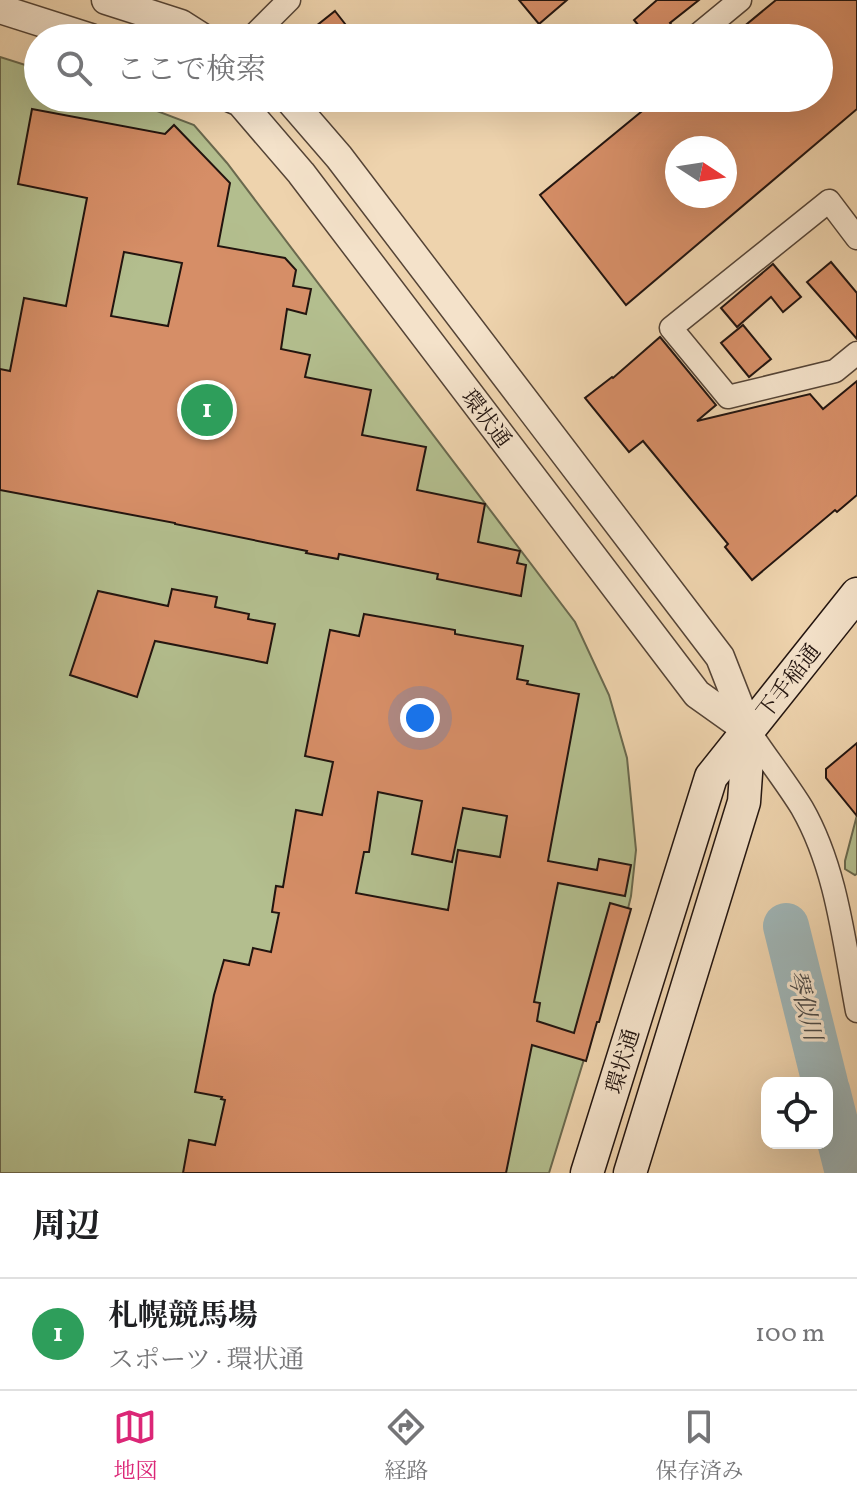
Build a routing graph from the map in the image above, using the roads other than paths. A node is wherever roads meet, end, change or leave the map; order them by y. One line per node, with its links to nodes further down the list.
1 (106, 0): 6 (street)
2 (289, 0): 7 (street)
3 (740, 0): 8 (street)
4 (0, 9): 5 (street)
5 (47, 24)
6 (181, 24)
7 (265, 24)
8 (711, 24)
9 (249, 112): 14 (street, 環状通)
10 (300, 112): 14 (street, 環状通)
11 (857, 238): 12 (street)
12 (857, 353)
13 (857, 594): 14 (main road, 下手稲通)
14 (749, 731): 15 (street); 17 (main road, 環状通); 18 (main road, 環状通)
15 (848, 901): 16 (street)
16 (857, 1011)
17 (587, 1173)
18 (630, 1173)

